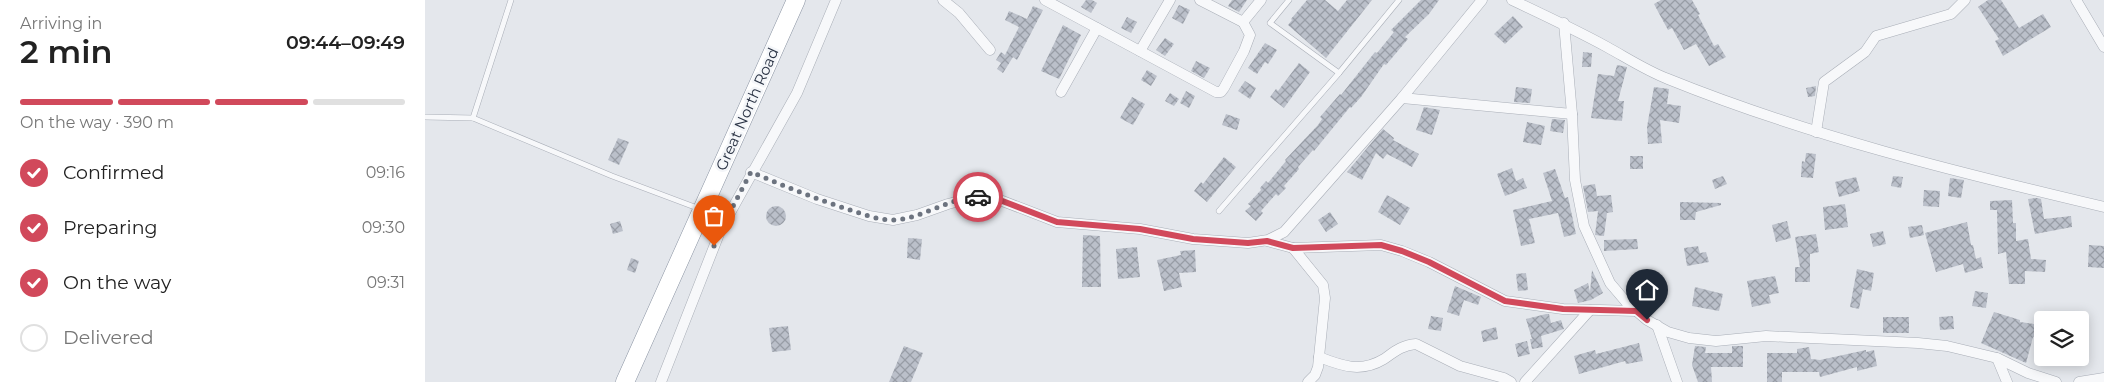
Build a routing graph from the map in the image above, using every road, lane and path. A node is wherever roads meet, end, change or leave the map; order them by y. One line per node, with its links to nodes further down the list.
1 (511, 0): 27 (lane)
2 (796, 0): 31 (highway, Great North Road)
3 (836, 0): 29 (street)
4 (943, 0): 20 (street)
5 (1045, 0): 15 (street)
6 (1170, 0): 21 (street)
7 (1201, 0): 16 (street)
8 (1261, 0): 16 (street)
9 (1289, 0): 22 (lane)
10 (1399, 0): 22 (lane)
11 (1482, 0): 24 (street)
12 (1512, 0): 17 (street)
13 (1965, 0): 28 (street)
14 (2076, 0): 19 (street)
15 (1064, 4): 18 (street)
16 (1243, 22): 21 (street)
17 (1563, 24): 25 (street); 28 (street)
18 (1097, 28): 21 (street); 23 (street)
19 (2104, 47)
20 (990, 50)
21 (1140, 51)
22 (1339, 73): 32 (lane)
23 (1061, 92)
24 (1402, 98): 25 (street); 33 (street)
25 (1571, 114): 36 (street)
26 (425, 117): 27 (lane)
27 (473, 118): 31 (lane)
28 (1816, 132): 30 (street)
29 (751, 172): 33 (street); 42 (street)
30 (2104, 207)
31 (702, 210): 41 (highway, Great North Road)
32 (1219, 211)
33 (1267, 241): 34 (street)
34 (1293, 248): 35 (street); 38 (street)
35 (1590, 310): 36 (street); 45 (street)
36 (1636, 311): 37 (street)
37 (1657, 325): 39 (street); 46 (street)
38 (1319, 357): 43 (street); 44 (street)
39 (1997, 358): 47 (street); 48 (street)
40 (2104, 378): 49 (street)
41 (625, 382)
42 (661, 382)
43 (1308, 382)
44 (1511, 382)
45 (1525, 382)
46 (1677, 382)
47 (2007, 382)
48 (2056, 382)
49 (2079, 382)

